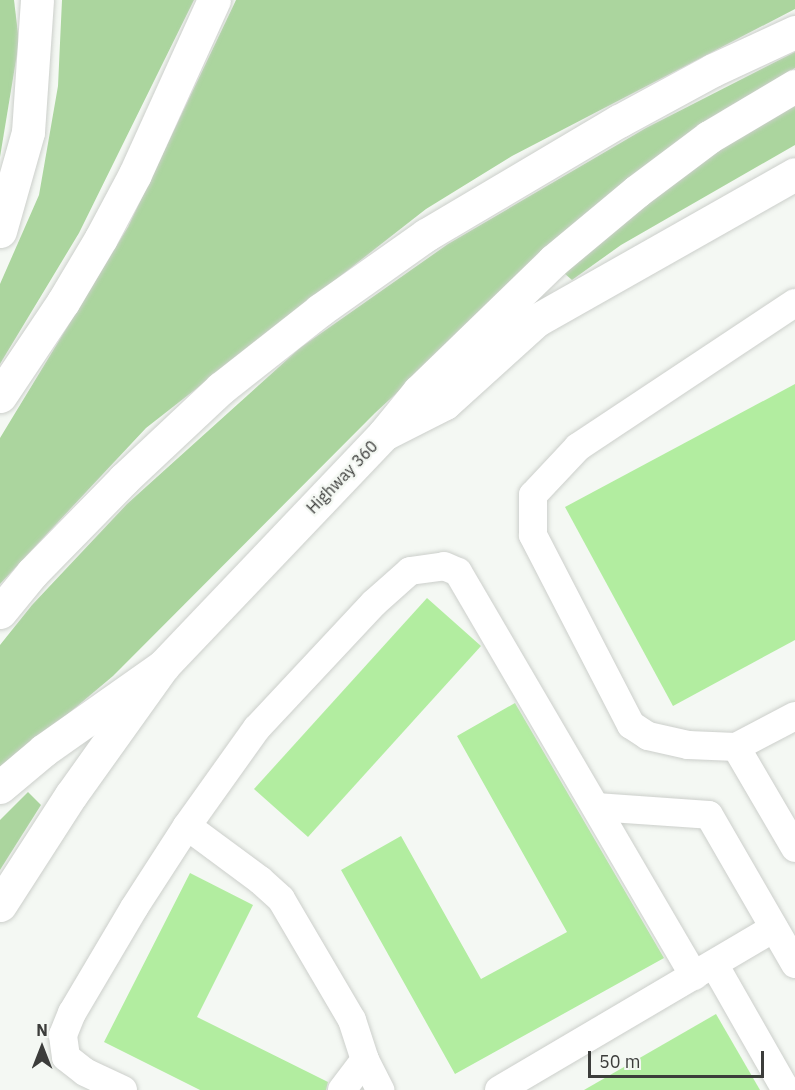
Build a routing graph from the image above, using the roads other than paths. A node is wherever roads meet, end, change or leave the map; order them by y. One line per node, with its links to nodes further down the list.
1 (38, 0): 6 (main road)
2 (214, 0): 8 (main road)
3 (795, 32): 10 (main road)
4 (795, 86): 9 (main road)
5 (795, 174): 9 (main road, Highway 360)
6 (0, 231)
7 (795, 303): 13 (street)
8 (0, 396)
9 (384, 434): 11 (main road, Highway 360)
10 (0, 612)
11 (163, 666): 14 (main road); 18 (main road, Highway 360)
12 (795, 716): 13 (street)
13 (736, 747): 17 (street)
14 (0, 787)
15 (596, 807): 16 (street); 19 (street); 21 (street)
16 (187, 826): 22 (street); 23 (street)
17 (795, 848)
18 (0, 905)
19 (774, 927): 20 (street); 21 (street)
20 (795, 964)
21 (704, 970): 26 (street); 27 (street)
22 (365, 1060): 24 (street); 25 (street)
23 (123, 1090)
24 (342, 1090)
25 (380, 1090)
26 (499, 1090)
27 (786, 1090)

